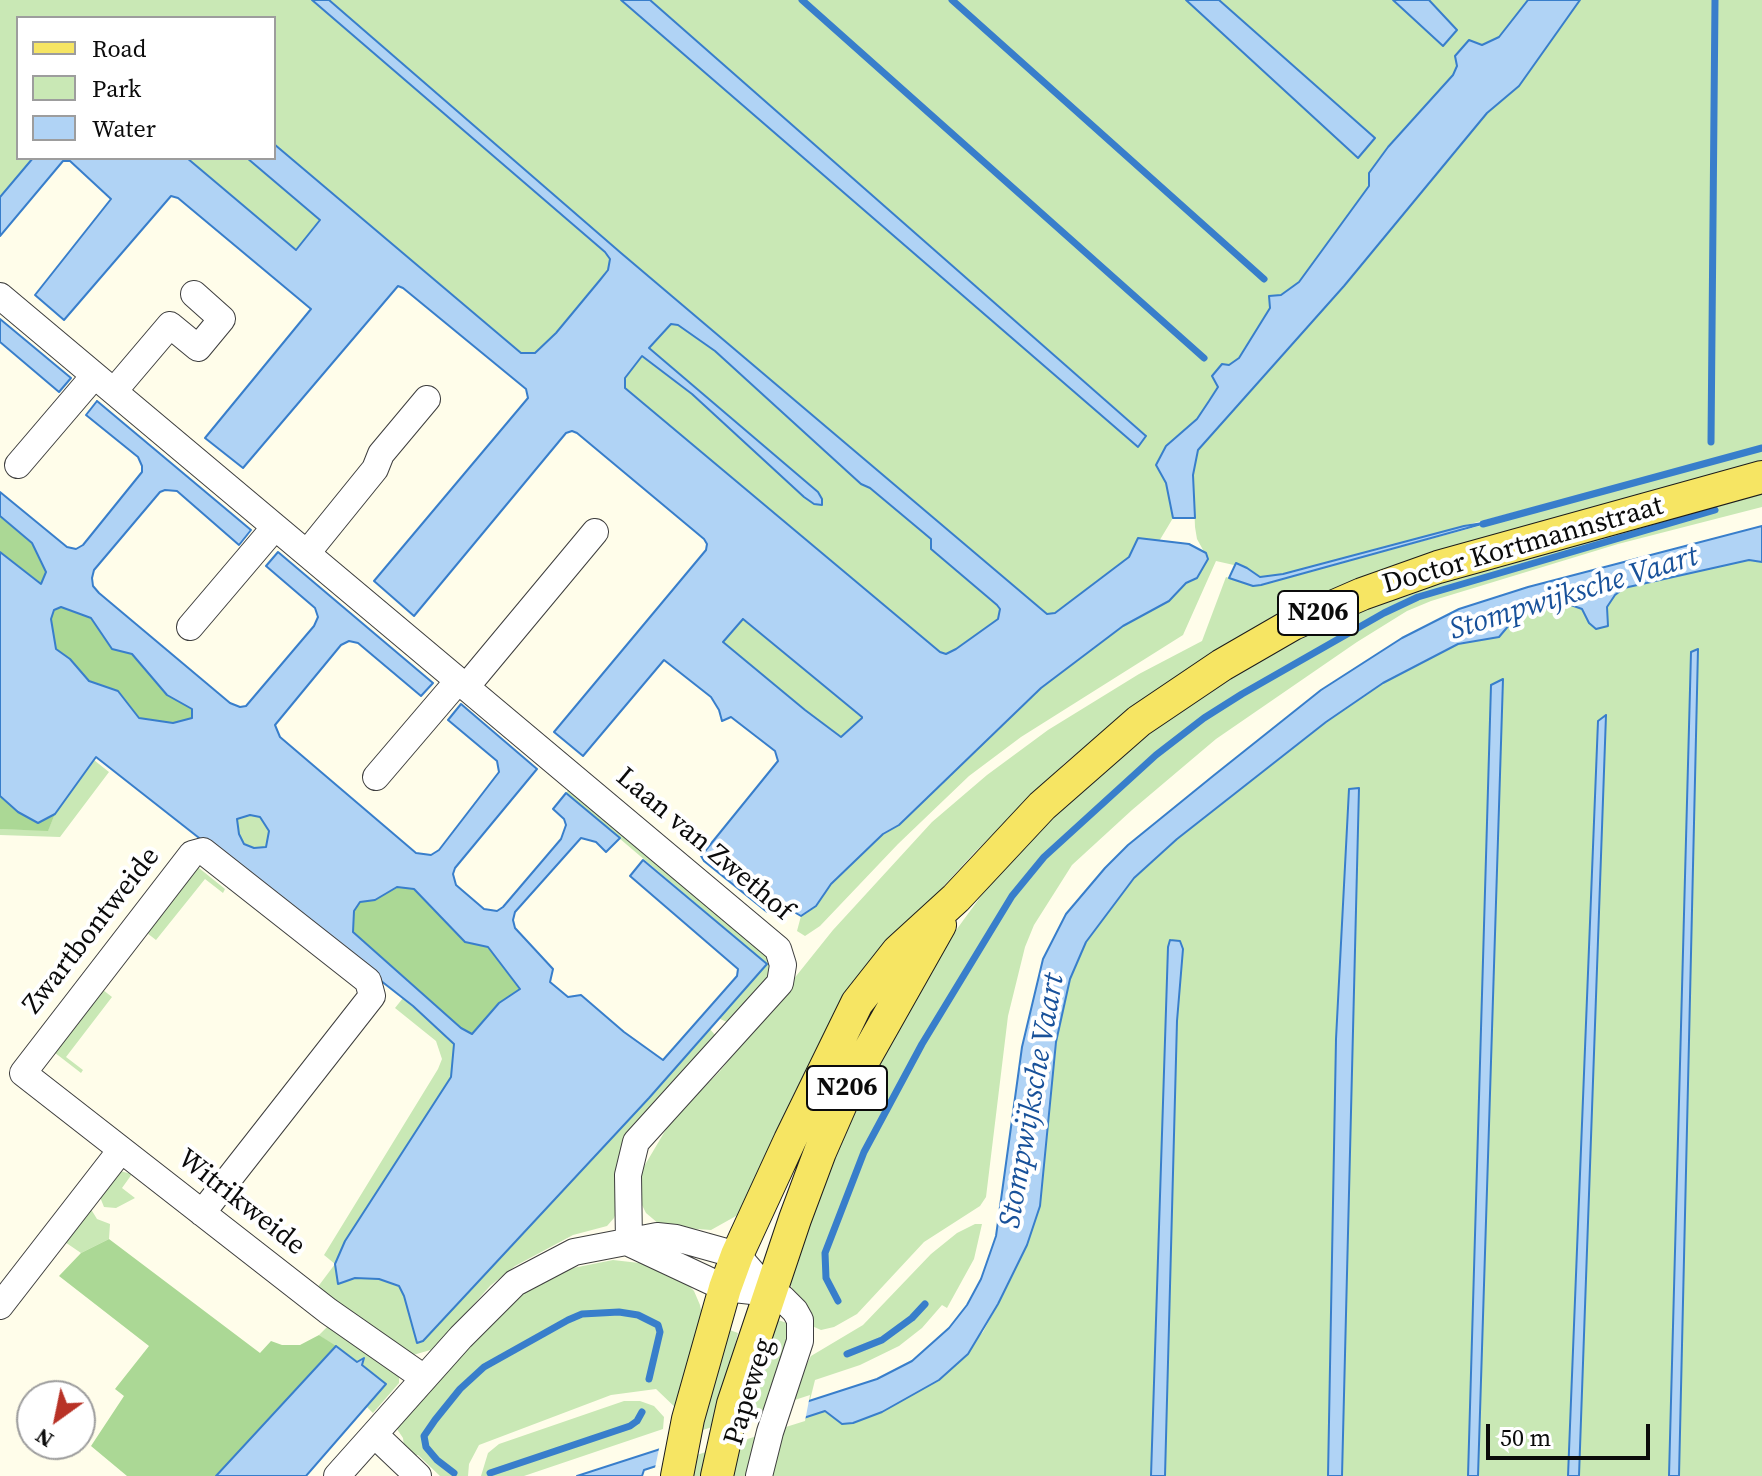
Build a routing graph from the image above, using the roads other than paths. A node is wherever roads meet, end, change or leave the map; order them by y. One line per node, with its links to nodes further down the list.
1 (194, 294): 3 (street)
2 (0, 296): 3 (street, Laan van Zwethof)
3 (104, 384): 5 (street); 7 (street, Laan van Zwethof)
4 (427, 399): 9 (street)
5 (18, 465)
6 (1762, 477): 13 (main road, Doctor Kortmannstraat / N206)
7 (275, 527): 9 (street, Laan van Zwethof); 10 (street)
8 (595, 532): 11 (street)
9 (307, 553): 11 (street, Laan van Zwethof)
10 (190, 627)
11 (462, 684): 12 (street); 17 (street, Laan van Zwethof)
12 (376, 777)
13 (956, 898): 18 (main road, Doctor Kortmannstraat / N206); 20 (main road, Doctor Kortmannstraat / N206)
14 (23, 1073): 15 (street, Witrikweide); 16 (street, Zwartbontweide)
15 (121, 1150): 16 (street, Witrikweide); 21 (street)
16 (202, 1213): 22 (street, Witrikweide)
17 (629, 1243): 18 (street); 19 (street); 22 (street)
18 (737, 1255): 19 (main road, Doctor Kortmannstraat / N206); 20 (street)
19 (725, 1288): 20 (street); 25 (main road, N206)
20 (770, 1293): 24 (main road, N206); 28 (street, Papeweg)
21 (0, 1306)
22 (424, 1378): 23 (street)
23 (375, 1435): 26 (street); 27 (street)
24 (721, 1461)
25 (678, 1468)
26 (337, 1476)
27 (418, 1476)
28 (759, 1476)

